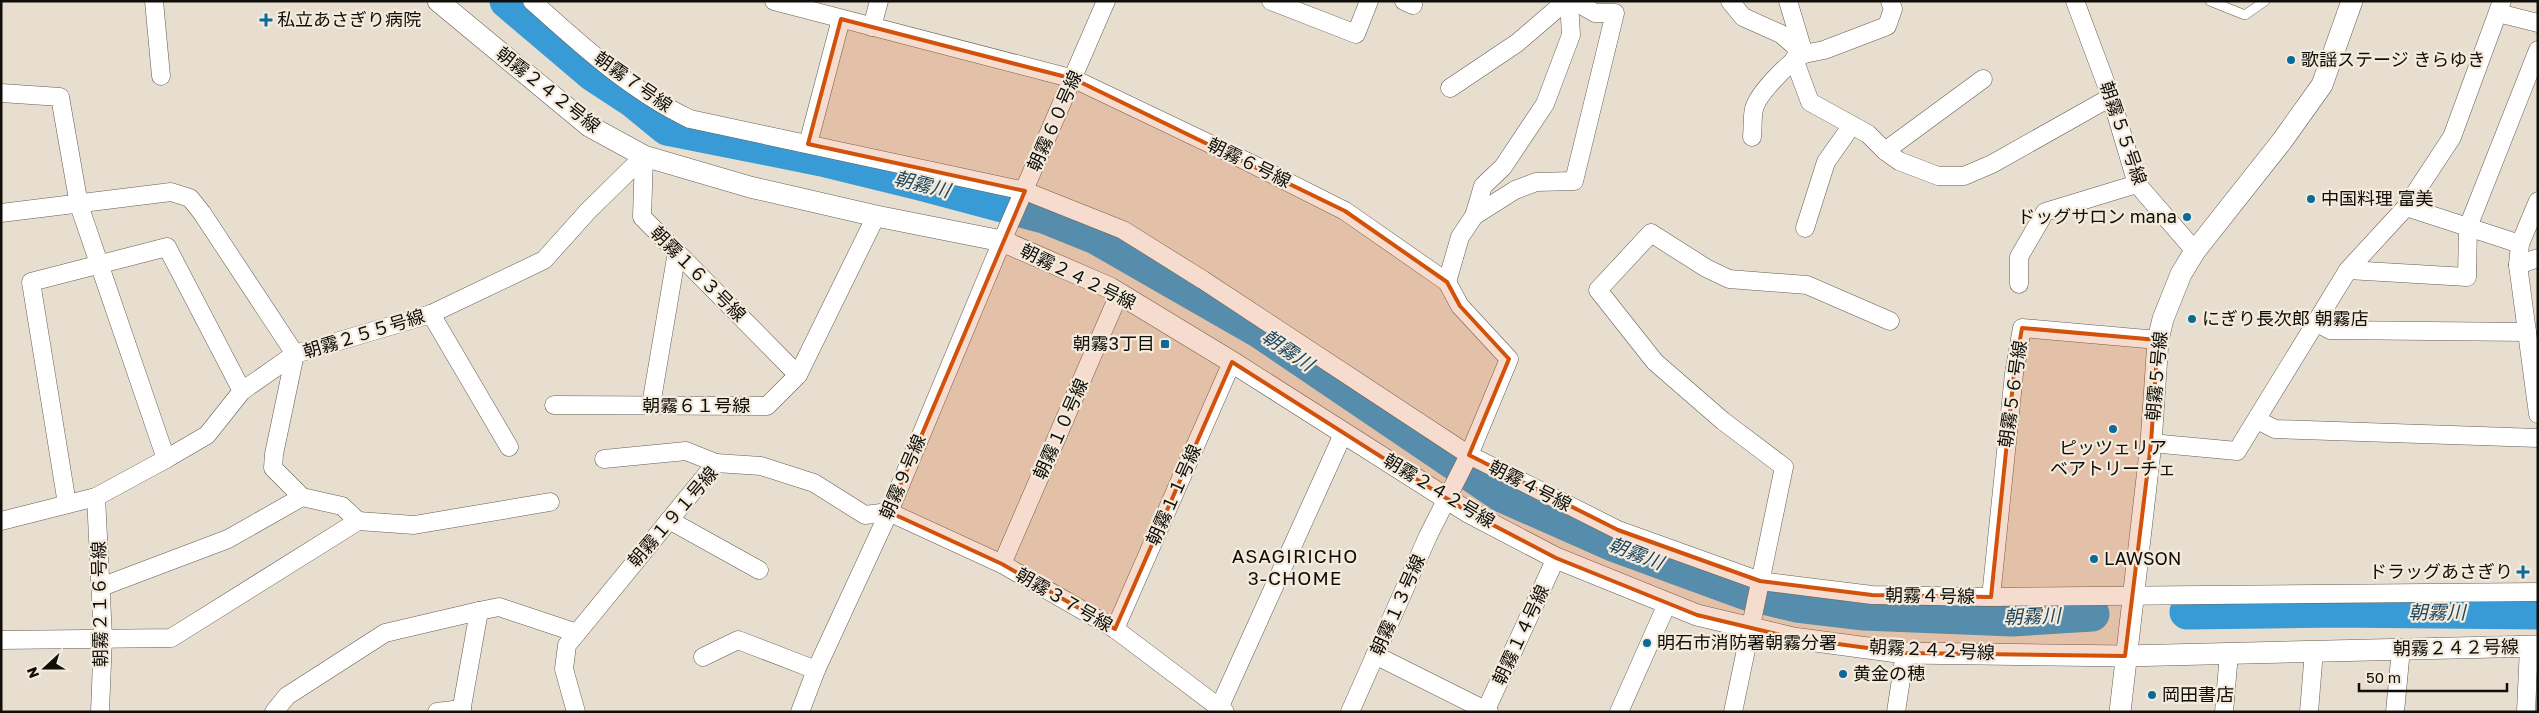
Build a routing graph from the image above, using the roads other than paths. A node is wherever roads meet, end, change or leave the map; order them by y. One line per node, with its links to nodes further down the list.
1 (154, 1): 25 (street)
2 (438, 1): 35 (street, 朝霧２４２号線)
3 (532, 1): 33 (street, 朝霧７号線)
4 (774, 1): 20 (street, 朝霧６号線)
5 (879, 1): 22 (street)
6 (1106, 1): 26 (street, 朝霧６０号線)
7 (1271, 1): 8 (street)
8 (1369, 1)
9 (1568, 1): 28 (street); 43 (street)
10 (1574, 1): 18 (street)
11 (1730, 1): 24 (street)
12 (1788, 1): 24 (street)
13 (1890, 1): 24 (street)
14 (2075, 1): 30 (street, 朝霧５５号線)
15 (2210, 1): 16 (lane)
16 (2265, 1)
17 (2352, 1): 48 (street, 朝霧５号線)
18 (1614, 7): 43 (street)
19 (2500, 7): 21 (street); 40 (street)
20 (840, 19): 22 (street, 朝霧６号線); 33 (street)
21 (2538, 23)
22 (872, 27): 26 (street, 朝霧６号線)
23 (2538, 50): 44 (street)
24 (1799, 56): 31 (street); 32 (street)
25 (162, 76)
26 (1074, 79): 37 (street, 朝霧６０号線); 54 (street, 朝霧６号線)
27 (1982, 79): 34 (street)
28 (1450, 88)
29 (1, 93): 39 (street)
30 (2111, 97): 34 (street); 36 (street, 朝霧５５号線)
31 (1852, 125): 34 (street); 45 (street)
32 (1752, 137)
33 (808, 144): 37 (street, 朝霧７号線)
34 (1885, 151)
35 (644, 156): 42 (street, 朝霧２４２号線); 49 (street, 朝霧１６３号線); 58 (street, 朝霧２５５号線)
36 (2137, 184): 48 (street, 朝霧５５号線); 55 (street)
37 (1023, 194): 46 (street, 朝霧６０号線); 76 (street, 朝霧４号線)
38 (2538, 201): 47 (street)
39 (79, 205): 41 (street); 51 (street); 63 (street)
40 (2406, 207): 44 (street); 53 (street)
41 (1, 213)
42 (876, 216): 46 (street, 朝霧２４２号線); 65 (street, 朝霧６１号線)
43 (1474, 216): 54 (street)
44 (2468, 227): 47 (street); 53 (street)
45 (1805, 228)
46 (1002, 241): 56 (street, 朝霧２４２号線); 85 (street, 朝霧９号線)
47 (2520, 244): 52 (street)
48 (2194, 251): 62 (street, 朝霧５号線)
49 (677, 252): 65 (street, 朝霧１６３号線); 69 (street)
50 (2538, 258): 52 (street)
51 (99, 263): 67 (street); 78 (street); 84 (street)
52 (2518, 265): 57 (street)
53 (2348, 270): 60 (street)
54 (1447, 282): 76 (street, 朝霧６号線)
55 (2019, 284)
56 (1119, 294): 64 (street, 朝霧２４２号線); 90 (street, 朝霧１０号線)
57 (2531, 311): 61 (street)
58 (431, 314): 63 (street, 朝霧２５５号線); 75 (street)
59 (1890, 321): 92 (street)
60 (2316, 322): 61 (street); 71 (street)
61 (2527, 332): 66 (street)
62 (2158, 340): 74 (street, 朝霧５号線); 96 (street, 朝霧５６号線)
63 (295, 354): 67 (street); 82 (street, 朝霧２５５号線)
64 (1232, 362): 72 (street, 朝霧２４２号線); 99 (street, 朝霧１１号線)
65 (798, 375): 69 (street, 朝霧６１号線)
66 (2536, 384): 70 (street)
67 (242, 391): 78 (street)
68 (554, 405): 69 (street, 朝霧６１号線)
69 (651, 405)
70 (2538, 414)
71 (2257, 420): 73 (street); 74 (street)
72 (1344, 432): 80 (street, 朝霧２４２号線); 113 (street)
73 (2538, 438)
74 (2151, 444): 95 (street, 朝霧５号線)
75 (509, 447)
76 (1468, 458): 80 (street, 朝霧１３号線); 92 (street, 朝霧４号線)
77 (604, 459): 79 (street)
78 (166, 460): 81 (street)
79 (716, 463): 85 (street, 朝霧１９１号線); 86 (street, 朝霧１９１号線)
80 (1451, 490): 89 (street, 朝霧２４２号線); 109 (street, 朝霧１３号線)
81 (96, 497): 84 (street); 93 (street, 朝霧２１６号線)
82 (302, 497): 88 (street); 93 (street)
83 (550, 502): 88 (street)
84 (68, 504): 87 (street)
85 (889, 512): 90 (street, 朝霧３７号線); 112 (street, 朝霧９号線)
86 (669, 520): 91 (street); 101 (street, 朝霧１９１号線)
87 (1, 521)
88 (358, 521): 102 (street)
89 (1556, 558): 97 (street, 朝霧２４２号線); 115 (street, 朝霧１４号線)
90 (1002, 564): 99 (street, 朝霧３７号線)
91 (759, 570)
92 (1759, 585): 96 (street, 朝霧４号線); 100 (street)
93 (101, 587): 102 (street, 朝霧２１６号線)
94 (2538, 592): 95 (street, 朝霧４号線)
95 (2132, 596): 96 (street, 朝霧４号線); 110 (street, 朝霧５号線)
96 (1991, 597)
97 (1668, 604): 100 (street, 朝霧２４２号線); 122 (street)
98 (479, 611): 101 (street); 114 (street); 117 (street)
99 (1115, 629): 113 (street, 朝霧３７号線)
100 (1750, 629): 107 (street, 朝霧２４２号線); 123 (street)
101 (577, 634): 119 (street, 朝霧１９１号線)
102 (103, 637): 103 (street); 116 (street, 朝霧２１６号線)
103 (1, 640)
104 (2533, 646): 105 (street, 朝霧２４２号線); 129 (street)
105 (2401, 648): 106 (street, 朝霧２４２号線); 128 (street)
106 (2314, 651): 108 (street, 朝霧２４２号線); 127 (street)
107 (1905, 653): 110 (street, 朝霧２４２号線); 124 (street)
108 (2229, 653): 110 (street, 朝霧２４２号線); 126 (street)
109 (1376, 655): 115 (street); 121 (street, 朝霧１３号線)
110 (2125, 656): 125 (street, 朝霧５号線)
111 (703, 657): 112 (street)
112 (816, 670): 120 (street, 朝霧９号線)
113 (1222, 709)
114 (461, 711): 118 (street)
115 (1486, 711)
116 (100, 712)
117 (274, 712)
118 (437, 712)
119 (576, 712)
120 (800, 712)
121 (1350, 712)
122 (1619, 712)
123 (1733, 712)
124 (1896, 712)
125 (2120, 712)
126 (2224, 712)
127 (2309, 712)
128 (2395, 712)
129 (2526, 712)

